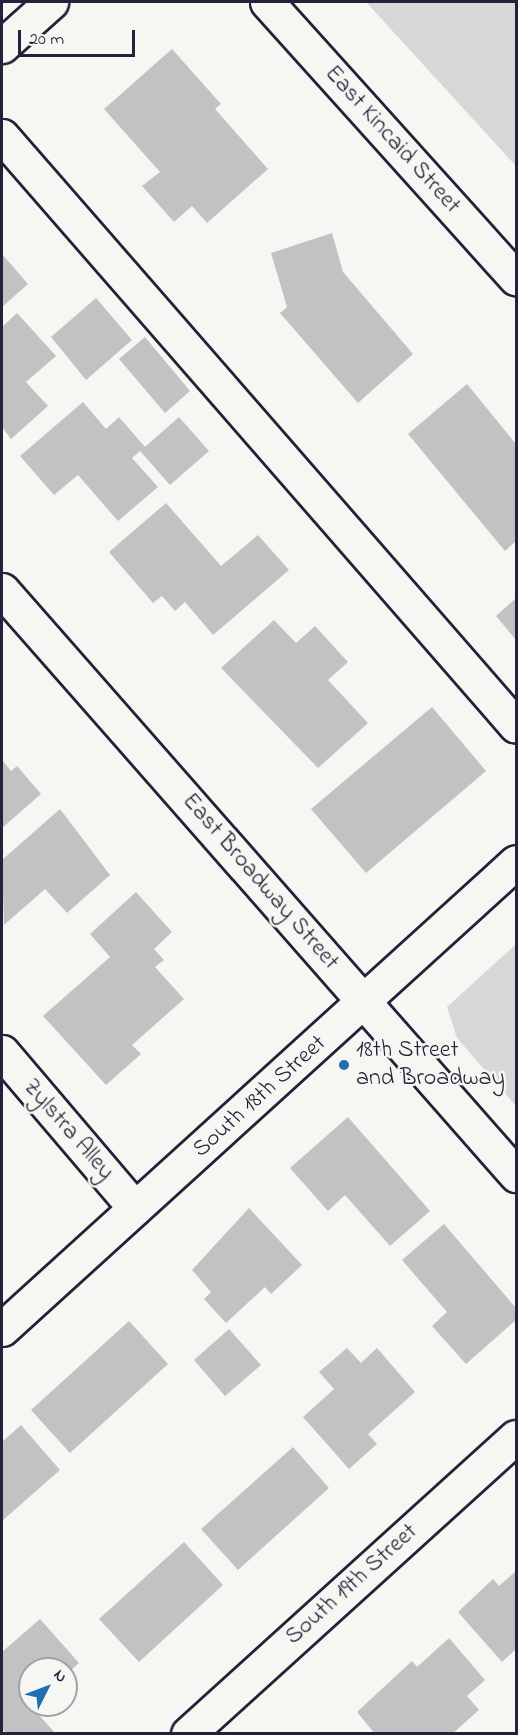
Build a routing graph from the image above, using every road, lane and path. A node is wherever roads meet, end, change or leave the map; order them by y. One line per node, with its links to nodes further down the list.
1 (51, 2): 3 (street)
2 (267, 2): 5 (street, East Kincaid Street)
3 (2, 46)
4 (2, 136): 7 (street)
5 (516, 279)
6 (2, 590): 9 (street, East Broadway Street)
7 (516, 726)
8 (516, 862): 9 (street, South 18th Street)
9 (366, 1003): 11 (street, East Broadway Street); 12 (street, South 18th Street)
10 (2, 1052): 12 (street, Zylstra Alley)
11 (516, 1175)
12 (135, 1208): 13 (street, South 18th Street)
13 (2, 1329)
14 (516, 1437): 15 (street, South 19th Street)
15 (188, 1734)

